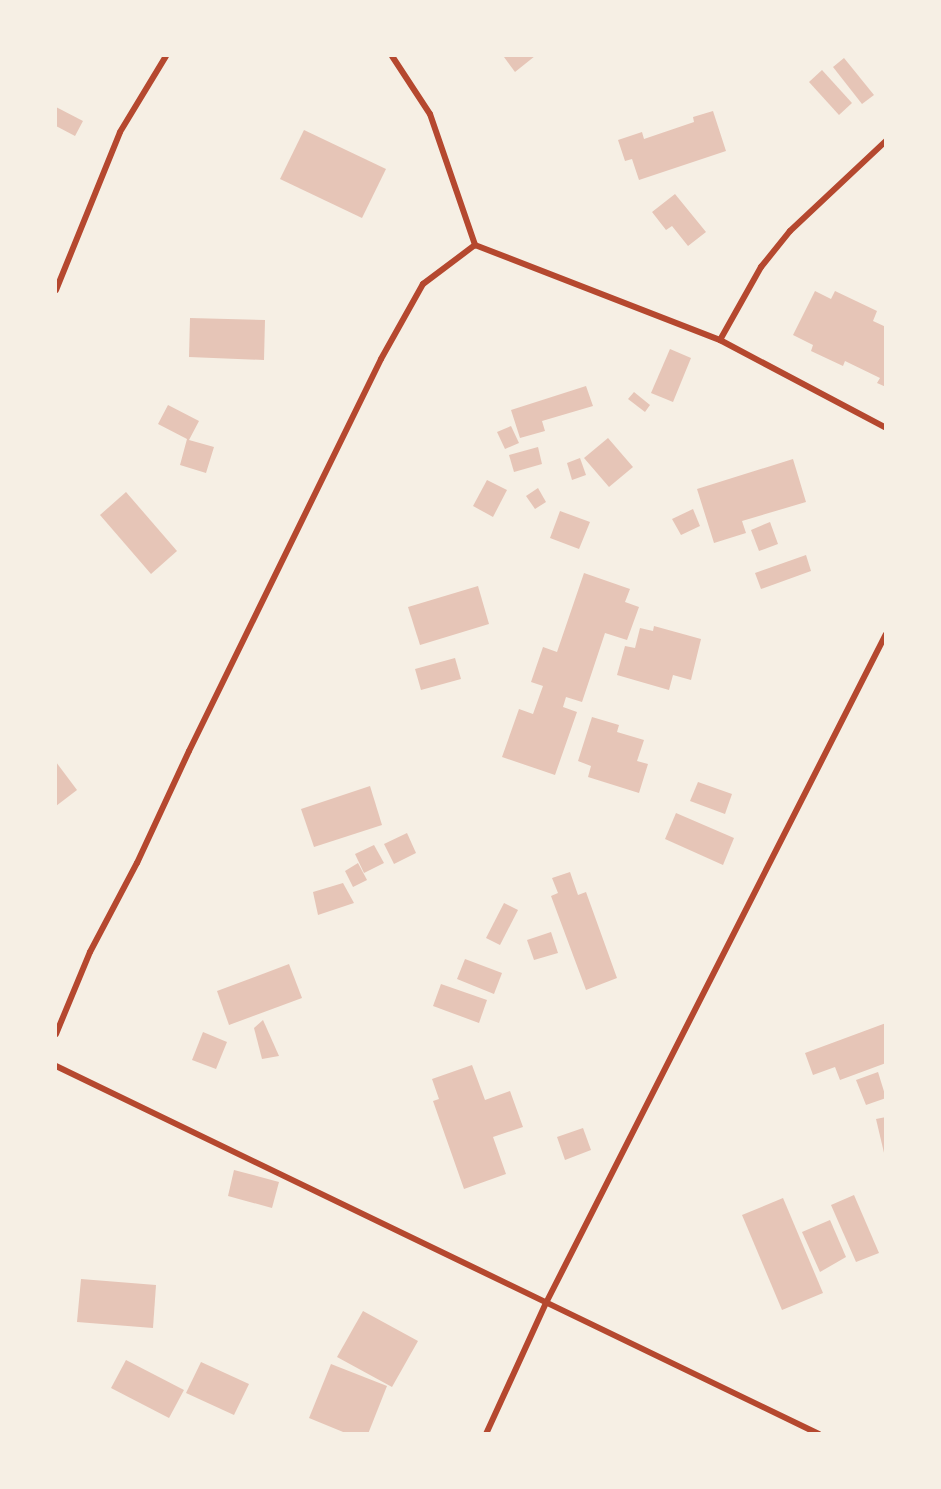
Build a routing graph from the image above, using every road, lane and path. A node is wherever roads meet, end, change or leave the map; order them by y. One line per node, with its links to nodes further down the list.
1 (166, 56): 5 (street)
2 (392, 56): 4 (street)
3 (885, 141): 6 (street)
4 (475, 245): 6 (street); 9 (street)
5 (56, 290)
6 (720, 340): 7 (street)
7 (885, 428)
8 (885, 634): 11 (street)
9 (56, 1034)
10 (56, 1066): 11 (street)
11 (546, 1303): 12 (street); 13 (street)
12 (486, 1434)
13 (819, 1434)

